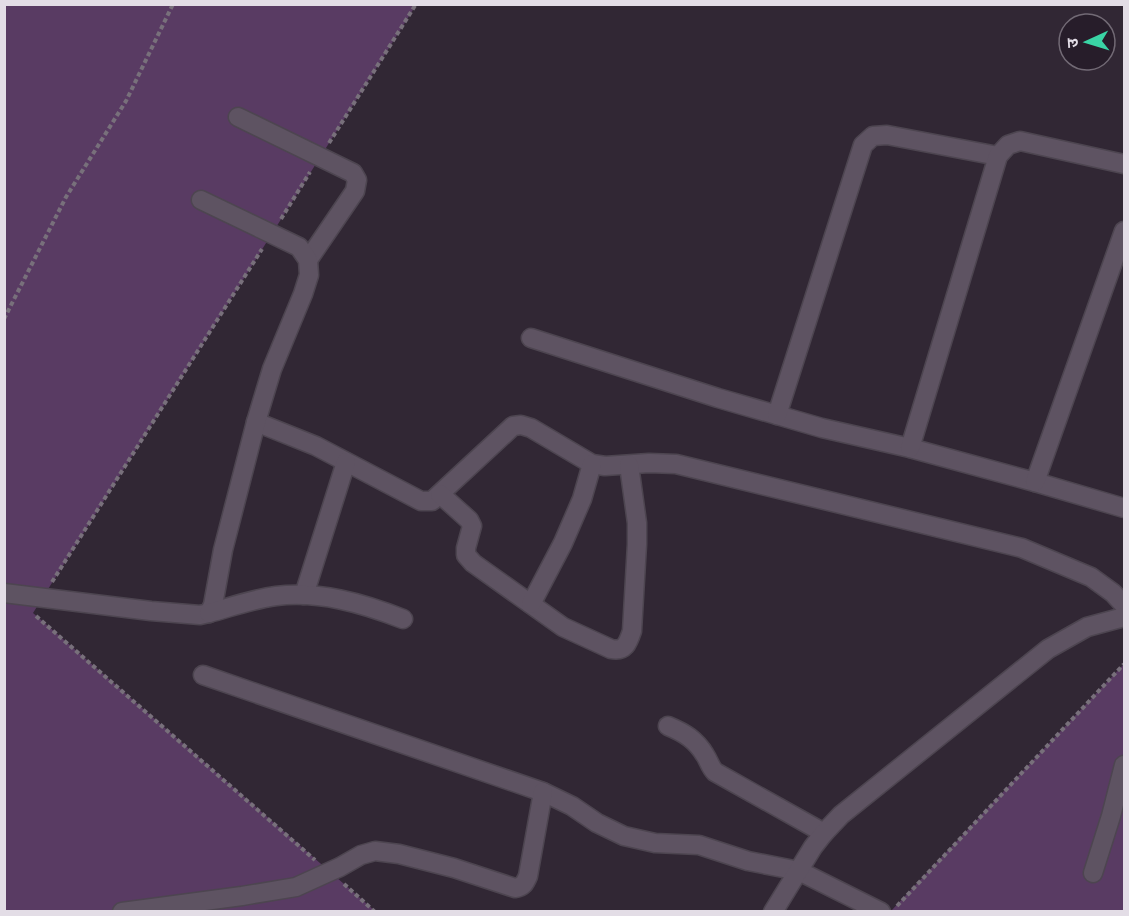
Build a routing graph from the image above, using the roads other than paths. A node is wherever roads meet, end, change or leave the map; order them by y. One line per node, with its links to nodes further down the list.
1 (238, 117): 7 (street)
2 (998, 156): 3 (street); 9 (street); 11 (street)
3 (1125, 164)
4 (201, 200): 7 (street)
5 (1125, 231): 6 (street)
6 (1120, 258): 15 (street)
7 (308, 260): 10 (street)
8 (531, 338): 9 (street)
9 (777, 415): 11 (street)
10 (256, 422): 12 (street); 22 (street)
11 (910, 448): 15 (street)
12 (346, 462): 16 (street); 19 (street)
13 (592, 464): 14 (street); 16 (street); 20 (street)
14 (629, 465): 20 (street); 21 (street)
15 (1035, 482): 17 (street)
16 (440, 494): 20 (street)
17 (1125, 508)
18 (4, 593): 22 (street)
19 (304, 595): 22 (street); 24 (street)
20 (531, 604)
21 (1125, 605)
22 (209, 613)
23 (1125, 617): 29 (street)
24 (403, 619)
25 (203, 675): 28 (street)
26 (668, 726): 29 (street)
27 (1125, 765): 31 (street)
28 (543, 792): 30 (street); 32 (street)
29 (824, 833): 30 (street)
30 (799, 871): 33 (street); 34 (street)
31 (1093, 873)
32 (122, 912)
33 (773, 912)
34 (881, 912)

